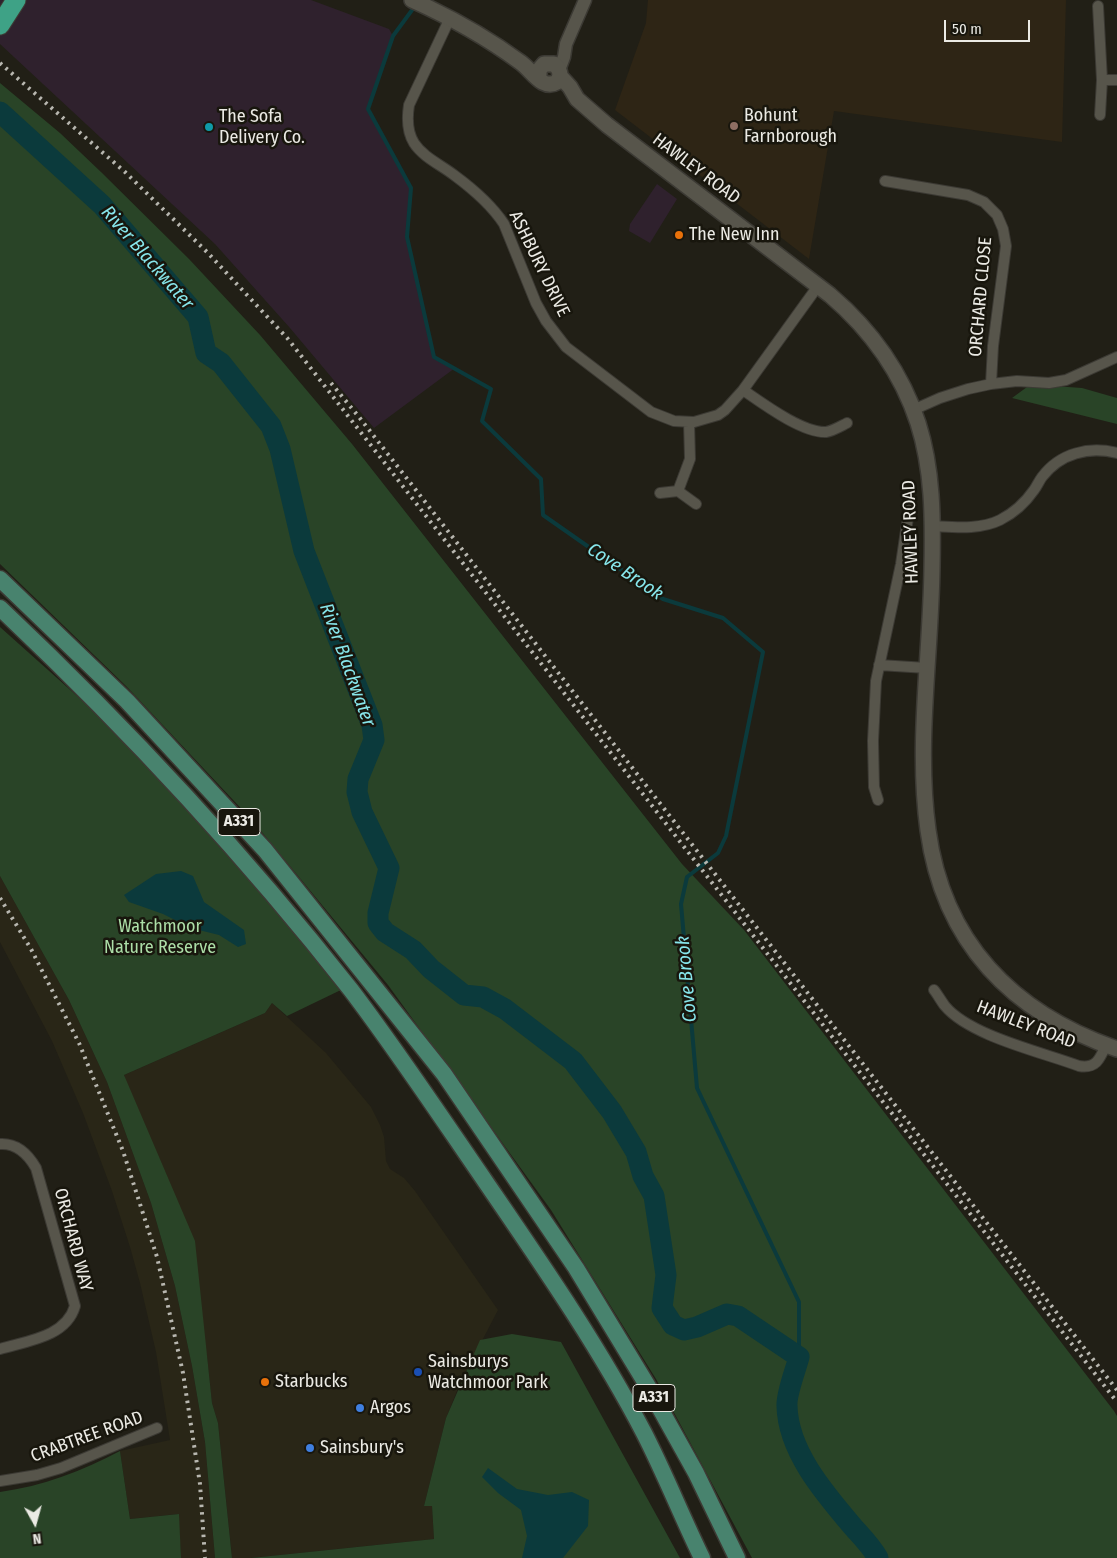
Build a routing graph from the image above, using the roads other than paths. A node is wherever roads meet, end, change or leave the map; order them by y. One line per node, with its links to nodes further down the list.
1 (412, 0): 4 (main road)
2 (585, 0): 5 (street)
3 (1098, 6): 6 (street)
4 (450, 18): 5 (main road); 15 (street, ASHBURY DRIVE)
5 (550, 73): 10 (main road, HAWLEY ROAD)
6 (1102, 80): 7 (street); 8 (street)
7 (1117, 80)
8 (1100, 115)
9 (885, 181): 12 (street, ORCHARD CLOSE)
10 (818, 286): 13 (street, ASHBURY DRIVE); 14 (main road, HAWLEY ROAD)
11 (1117, 356): 12 (street)
12 (991, 384): 14 (street)
13 (743, 390): 15 (street, ASHBURY DRIVE); 16 (street)
14 (913, 410): 22 (main road, HAWLEY ROAD)
15 (689, 422): 18 (street)
16 (847, 423)
17 (1117, 453): 22 (street)
18 (678, 491): 19 (street); 20 (street)
19 (660, 493)
20 (696, 504)
21 (910, 504): 25 (street, HAWLEY ROAD)
22 (932, 526): 26 (main road, HAWLEY ROAD)
23 (0, 579): 35 (main road, A331)
24 (0, 608): 34 (main road, A331)
25 (879, 665): 26 (street); 27 (street, HAWLEY ROAD)
26 (927, 668): 29 (main road, HAWLEY ROAD)
27 (878, 800)
28 (934, 990): 29 (street, HAWLEY ROAD)
29 (1111, 1047)
30 (0, 1144): 31 (street, ORCHARD WAY)
31 (0, 1349)
32 (157, 1428): 33 (street, CRABTREE ROAD)
33 (0, 1482)
34 (702, 1558)
35 (737, 1558)

